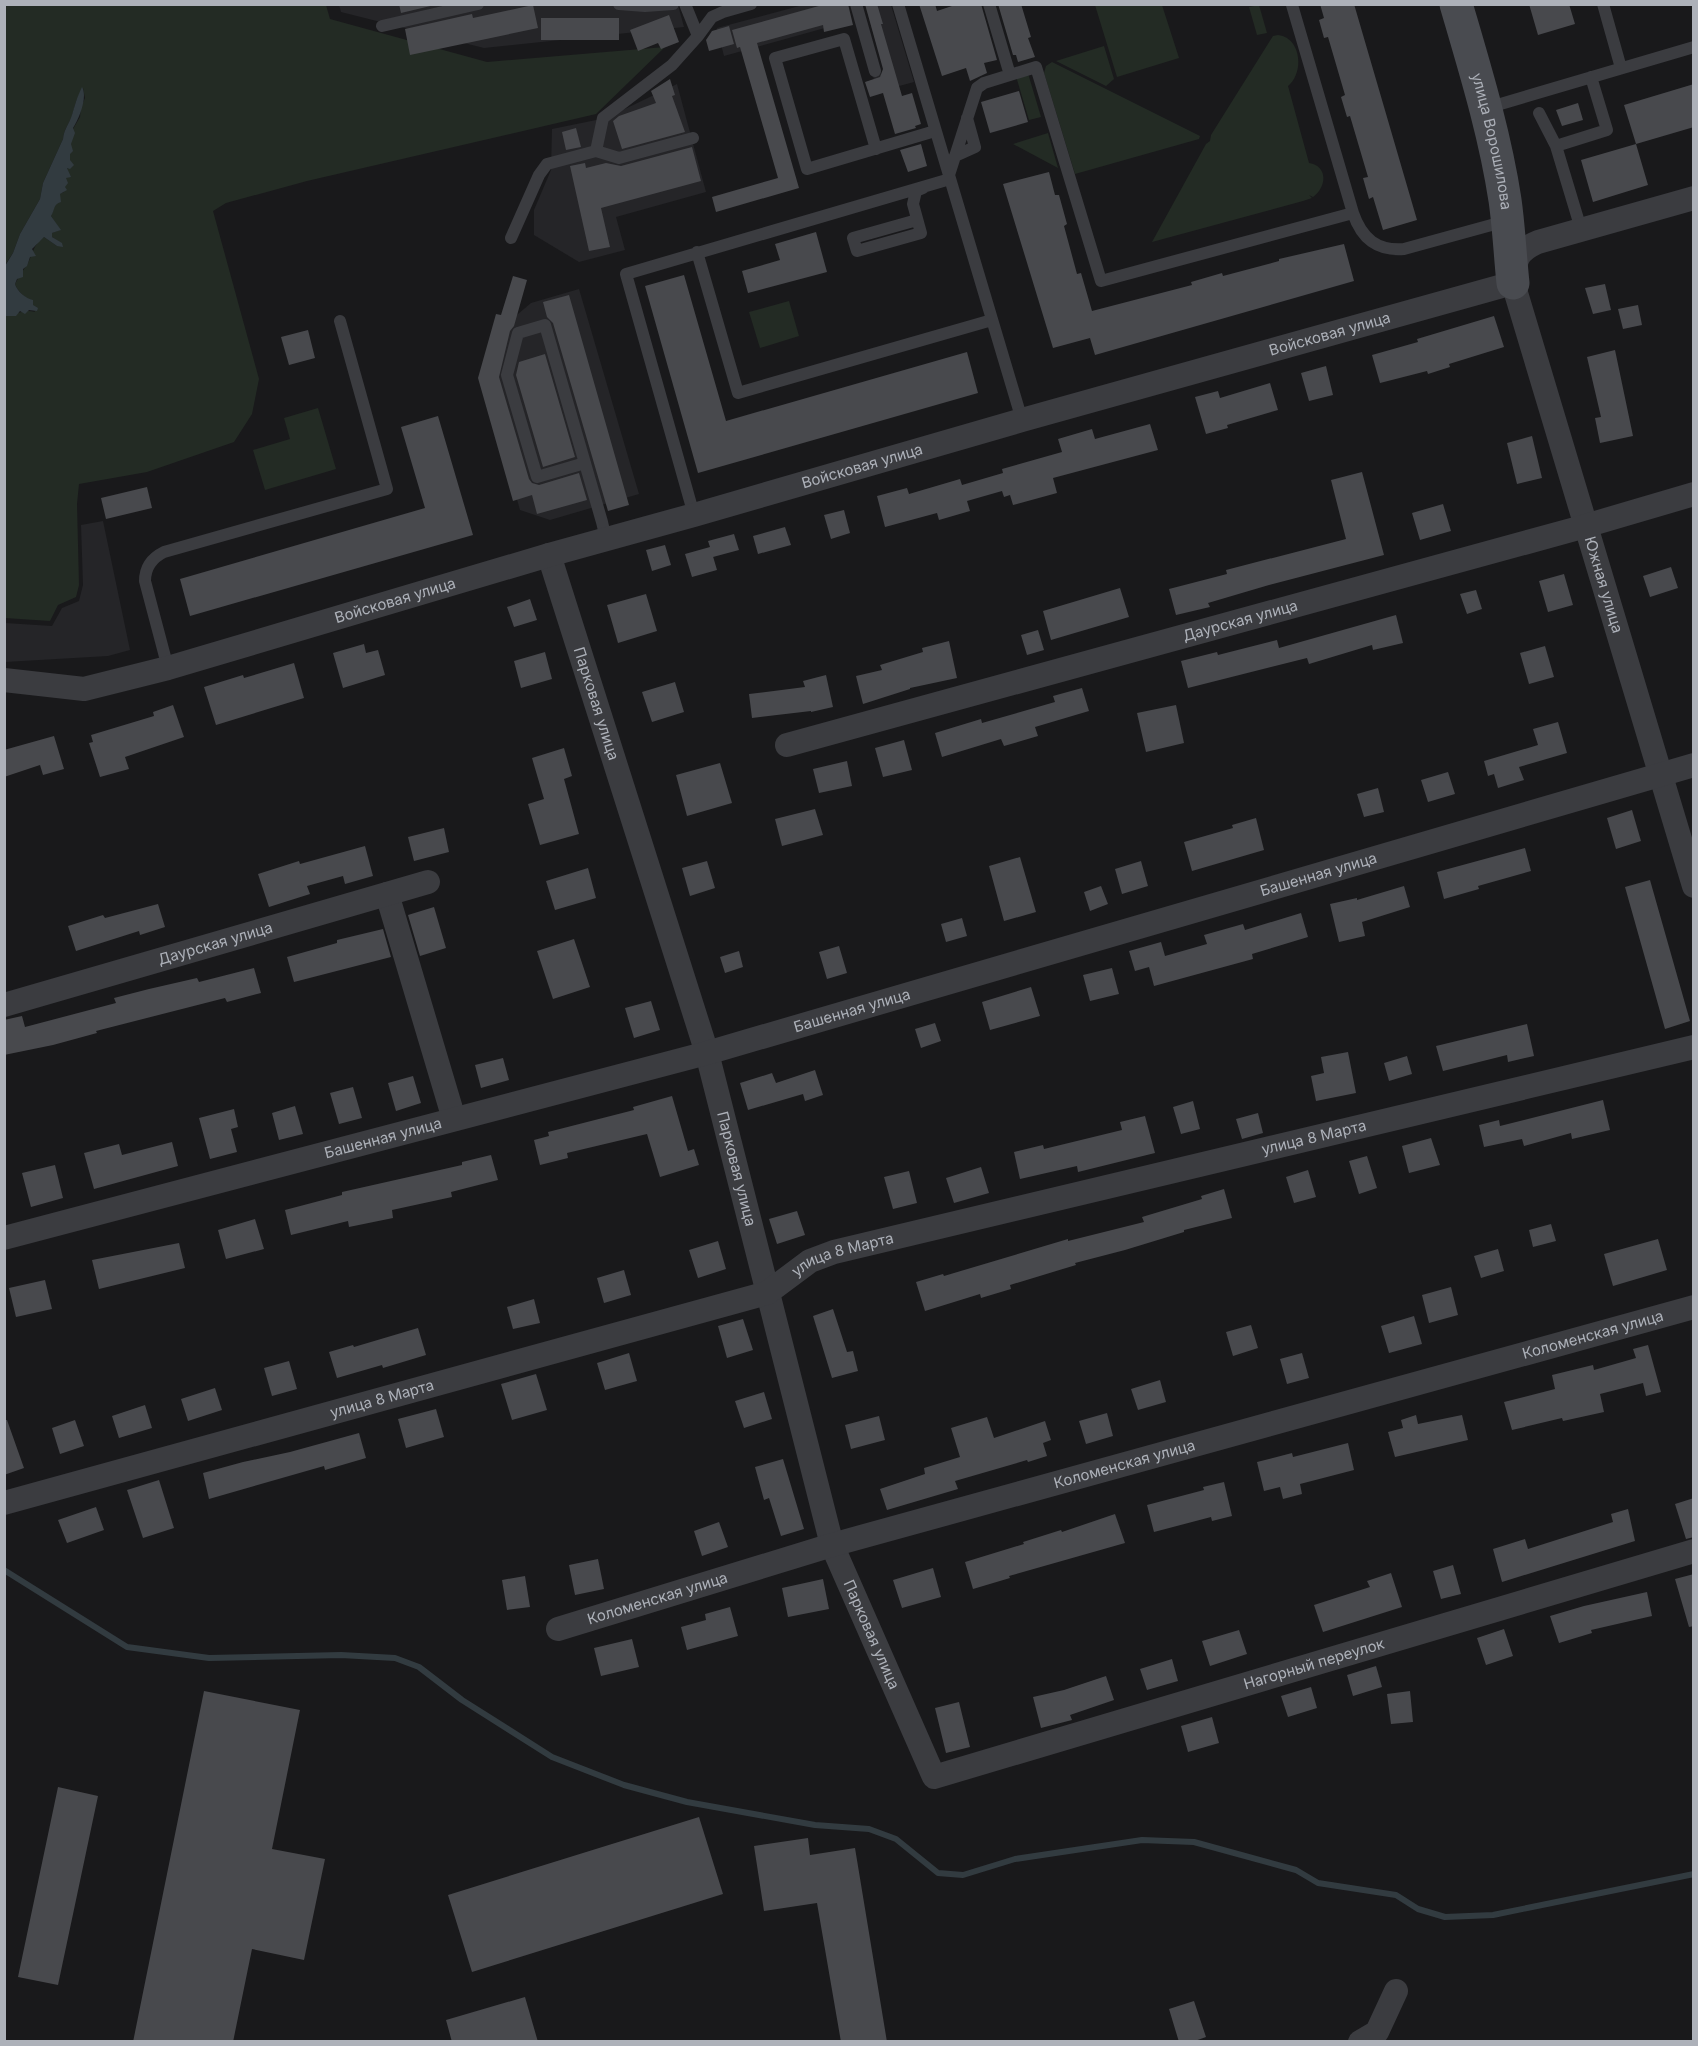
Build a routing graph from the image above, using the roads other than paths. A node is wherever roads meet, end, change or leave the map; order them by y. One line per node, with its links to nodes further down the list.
1 (478, 4): 12 (lane)
2 (619, 4): 3 (lane)
3 (673, 4)
4 (685, 4): 14 (lane)
5 (751, 4): 14 (lane)
6 (856, 4): 17 (lane)
7 (898, 4): 22 (lane)
8 (989, 4): 18 (lane)
9 (1456, 4): 21 (main road, улица Ворошилова)
10 (1603, 4): 16 (lane)
11 (1292, 5): 31 (lane)
12 (465, 6): 13 (lane)
13 (382, 26)
14 (698, 36): 26 (lane)
15 (1694, 47): 16 (lane)
16 (1621, 68): 19 (lane)
17 (875, 71)
18 (1010, 75): 27 (lane); 31 (lane)
19 (1591, 77): 20 (lane); 24 (lane)
20 (1534, 94): 21 (lane); 24 (lane)
21 (1486, 108): 30 (main road, улица Ворошилова)
22 (936, 131): 25 (lane); 27 (lane)
23 (693, 138): 26 (lane)
24 (1556, 146): 33 (lane)
25 (876, 148): 25 (lane)
26 (596, 151): 34 (lane)
27 (949, 177): 28 (lane); 38 (lane)
28 (927, 186): 32 (lane); 36 (lane)
29 (1694, 198): 33 (street)
30 (1506, 211): 31 (lane); 35 (lane); 37 (main road, улица Ворошилова)
31 (1353, 213)
32 (917, 220): 32 (lane)
33 (1581, 229): 35 (street)
34 (511, 238)
35 (1538, 242): 37 (street)
36 (697, 252): 38 (lane); 43 (lane)
37 (1513, 283): 40 (street, Войсковая улица); 44 (street, Южная улица)
38 (992, 320): 40 (lane)
39 (340, 321): 47 (lane)
40 (1022, 420): 43 (street, Войсковая улица)
41 (585, 463): 41 (lane); 45 (lane)
42 (1694, 494): 44 (street, Даурская улица)
43 (694, 515): 45 (street, Войсковая улица)
44 (1586, 525): 49 (street, Даурская улица); 51 (street, Южная улица)
45 (606, 539): 46 (street, Войсковая улица)
46 (549, 555): 47 (street, Войсковая улица); 57 (street, Парковая улица)
47 (168, 668): 48 (street, Войсковая улица)
48 (4, 680)
49 (787, 745)
50 (1694, 765): 51 (street, Башенная улица)
51 (1661, 775): 53 (street, Южная улица); 57 (street, Башенная улица)
52 (428, 882): 54 (street, Даурская улица)
53 (1694, 886)
54 (387, 894): 55 (street, Даурская улица); 58 (street)
55 (4, 1005)
56 (1694, 1047): 60 (street, улица 8 Марта)
57 (707, 1053): 58 (street, Башенная улица); 60 (street, Парковая улица)
58 (454, 1119): 59 (street, Башенная улица)
59 (4, 1238)
60 (767, 1293): 62 (street, улица 8 Марта); 63 (street, Парковая улица)
61 (1694, 1307): 63 (street, Коломенская улица)
62 (4, 1503)
63 (832, 1545): 65 (street, Коломенская улица); 66 (street, Парковая улица)
64 (1694, 1551): 66 (street, Нагорный переулок)
65 (558, 1629)
66 (934, 1777)
67 (1396, 1991): 68 (street)
68 (1360, 2042)

